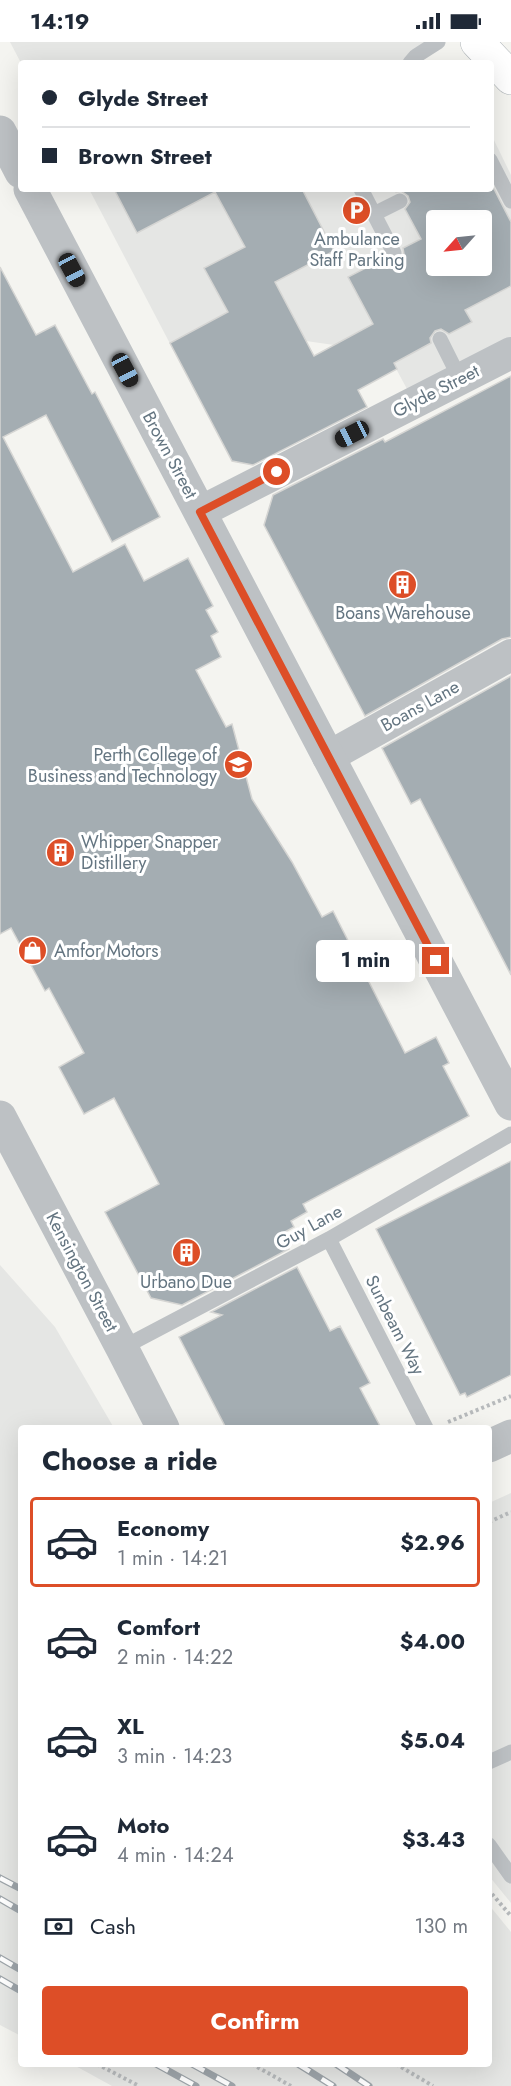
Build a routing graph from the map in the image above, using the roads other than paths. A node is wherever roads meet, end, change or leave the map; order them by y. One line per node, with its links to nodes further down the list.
1 (438, 42): 3 (lane)
2 (477, 42): 4 (main road)
3 (413, 60)
4 (511, 78)
5 (0, 132): 6 (street)
6 (18, 166)
7 (494, 168): 11 (lane)
8 (32, 192): 17 (street, Brown Street)
9 (363, 192): 12 (lane)
10 (400, 201): 12 (lane)
11 (511, 201)
12 (374, 214): 13 (lane)
13 (394, 253)
14 (440, 339): 16 (lane)
15 (511, 353): 16 (street, Glyde Street)
16 (460, 379): 17 (street, Glyde Street)
17 (200, 512): 19 (street, Brown Street)
18 (511, 655): 19 (street, Boans Lane)
19 (328, 757): 20 (street, Brown Street)
20 (511, 1104)
21 (0, 1117): 24 (street, Kensington Street)
22 (511, 1134): 23 (lane, Guy Lane)
23 (329, 1239): 24 (lane, Guy Lane); 26 (lane, Sunbeam Way)
24 (122, 1348): 25 (street, Kensington Street)
25 (161, 1425)
26 (424, 1425)
27 (511, 1436): 28 (street)
28 (492, 1445)
29 (511, 1752): 30 (lane)
30 (492, 1761)
31 (492, 1849): 32 (lane)
32 (511, 1876)

